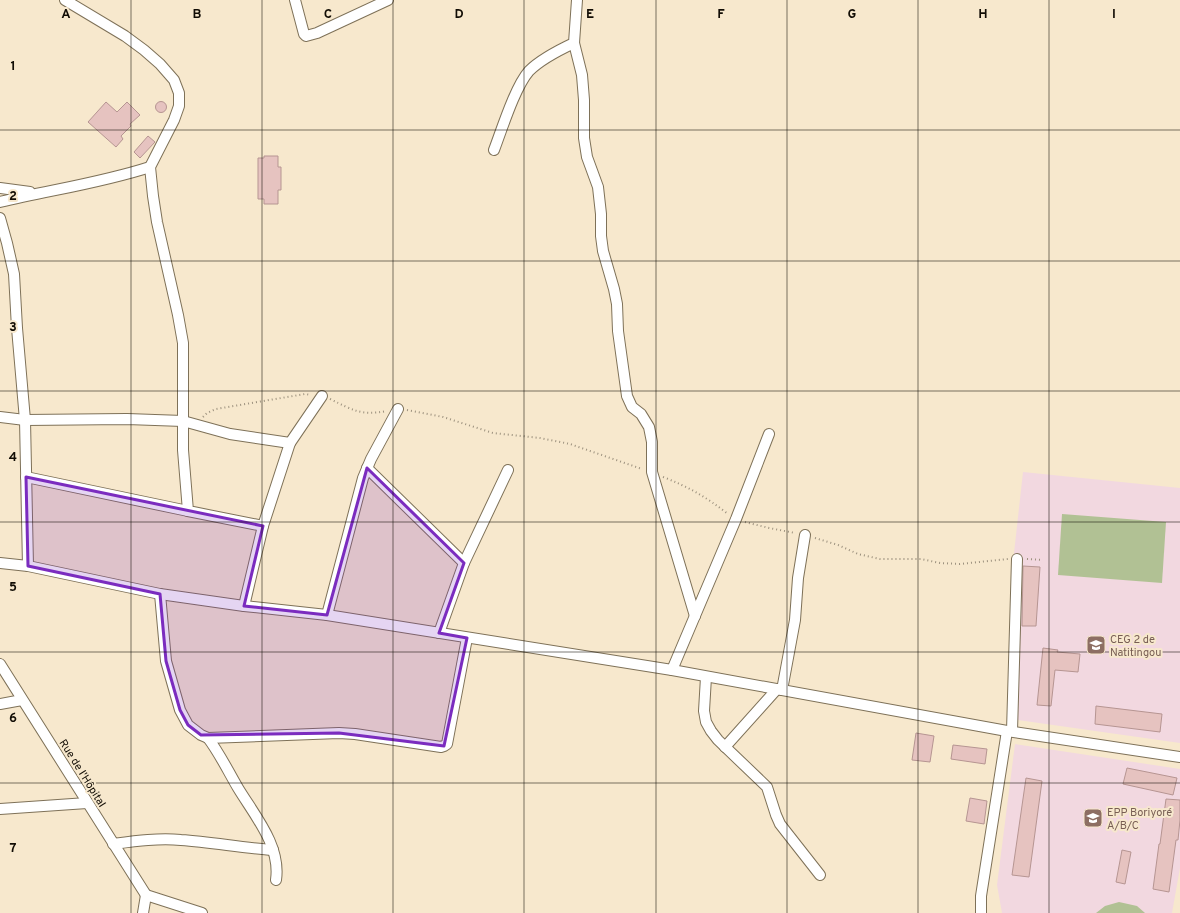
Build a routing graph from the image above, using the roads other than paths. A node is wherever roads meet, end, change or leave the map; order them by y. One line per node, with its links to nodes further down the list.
1 (65, 0): 7 (street)
2 (296, 0): 3 (street)
3 (388, 0)
4 (577, 0): 5 (street)
5 (574, 43): 6 (street); 32 (street)
6 (494, 150)
7 (150, 167): 9 (street); 16 (street)
8 (0, 188): 9 (street)
9 (38, 192): 10 (street)
10 (0, 202)
11 (0, 218): 15 (street)
12 (322, 396): 18 (street)
13 (398, 409): 19 (street)
14 (0, 417): 15 (street)
15 (25, 420): 16 (street); 21 (street)
16 (183, 421): 18 (street); 22 (street)
17 (769, 434): 32 (street)
18 (290, 442): 23 (street)
19 (367, 468): 27 (street); 31 (street)
20 (508, 470): 27 (street)
21 (26, 477): 22 (street); 28 (street)
22 (188, 511): 23 (street)
23 (263, 526): 30 (street)
24 (806, 535): 38 (street)
25 (1017, 559): 41 (street)
26 (0, 563): 28 (street)
27 (464, 563): 33 (street)
28 (28, 566): 29 (street)
29 (160, 594): 30 (street); 42 (street)
30 (244, 606): 31 (street)
31 (327, 615): 33 (street)
32 (695, 616): 36 (street)
33 (439, 633): 34 (street)
34 (467, 638): 36 (street); 42 (street)
35 (0, 664): 39 (street, Rue de l'Hôpital)
36 (672, 670): 37 (street)
37 (706, 677): 38 (street); 43 (street)
38 (779, 690): 41 (street); 43 (street)
39 (22, 700): 40 (street); 45 (street, Rue de l'Hôpital)
40 (0, 704)
41 (1010, 731): 44 (street); 54 (street)
42 (208, 738): 48 (street)
43 (725, 747): 49 (street)
44 (1180, 757)
45 (87, 802): 46 (street); 47 (street, Rue de l'Hôpital)
46 (0, 809)
47 (114, 844): 48 (street); 51 (street, Rue de l'Hôpital)
48 (273, 850): 50 (street)
49 (820, 875)
50 (276, 880)
51 (146, 895): 52 (street); 53 (street)
52 (143, 913)
53 (202, 913)
54 (981, 913)

